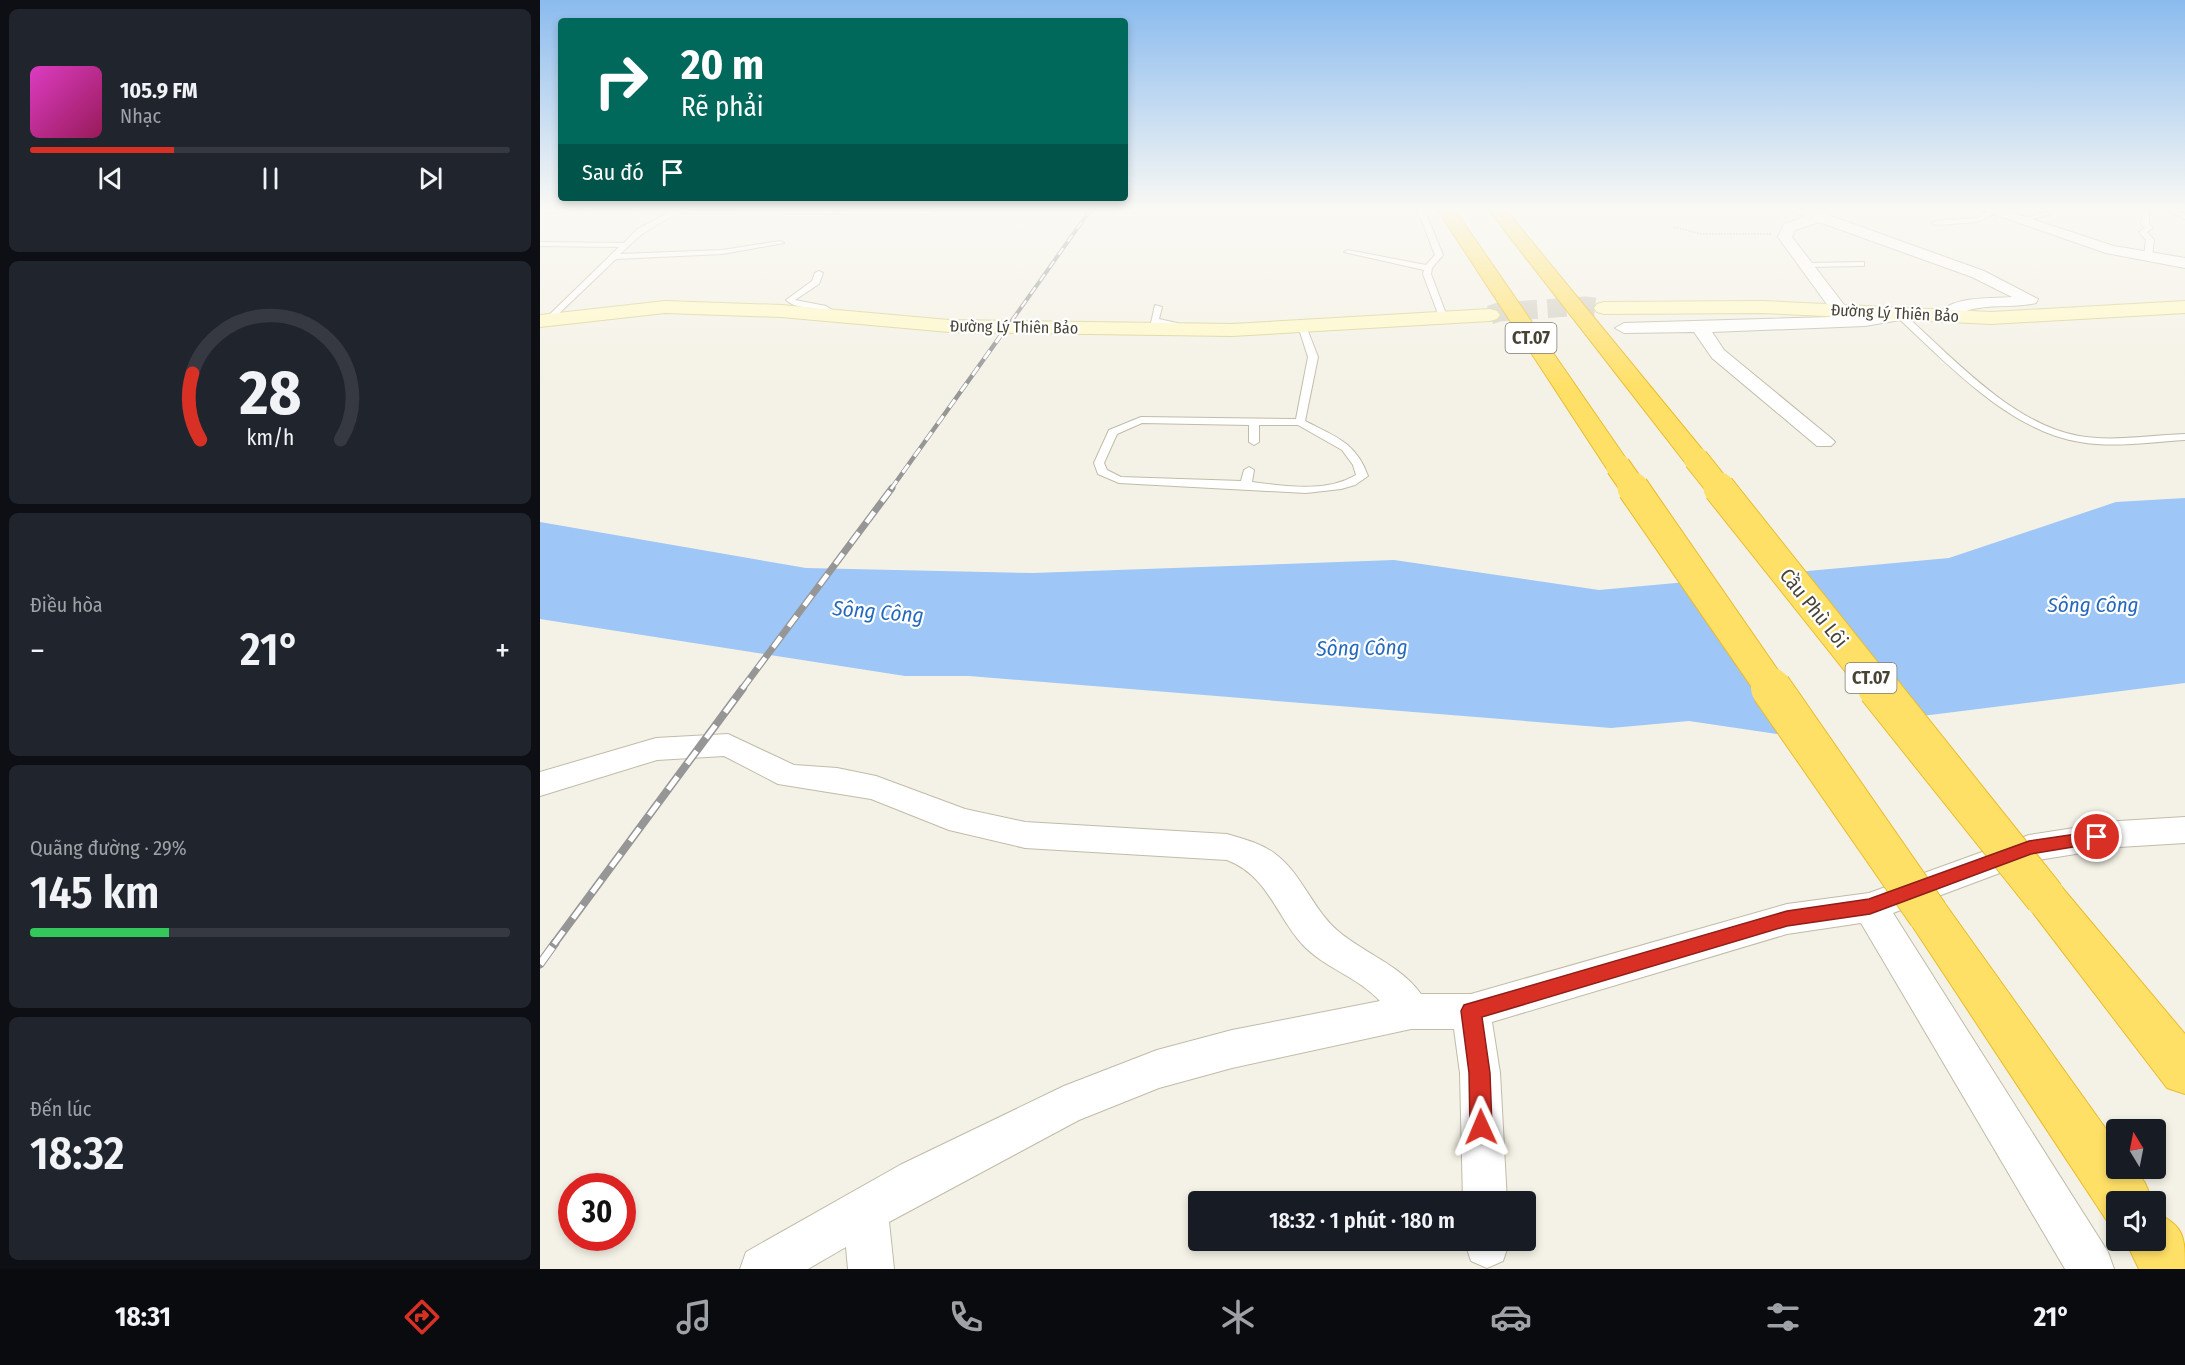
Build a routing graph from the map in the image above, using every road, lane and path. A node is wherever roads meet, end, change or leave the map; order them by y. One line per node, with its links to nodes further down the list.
1 (601, 268): 17 (lane)
2 (1428, 268): 16 (lane)
3 (1485, 268): 36 (highway, CT.07, bridge)
4 (1543, 268): 34 (highway, Cầu Phù Lôi / CT.07, bridge)
5 (1810, 268): 11 (street)
6 (1962, 268): 15 (street)
7 (819, 273): 14 (lane)
8 (1158, 307): 21 (lane)
9 (2185, 307): 15 (main road, Đường Lý Thiên Bảo)
10 (1604, 308): 11 (main road, Đường Lý Thiên Bảo)
11 (1840, 310): 13 (main road, Đường Lý Thiên Bảo)
12 (1490, 315): 16 (main road, Đường Lý Thiên Bảo)
13 (1900, 315): 15 (main road, Đường Lý Thiên Bảo); 19 (street); 24 (lane)
14 (835, 316): 17 (main road, Đường Lý Thiên Bảo); 21 (main road, Đường Lý Thiên Bảo)
15 (1944, 317)
16 (1444, 319): 18 (main road, Đường Lý Thiên Bảo)
17 (545, 320)
18 (1302, 327): 21 (main road, Đường Lý Thiên Bảo); 23 (lane)
19 (1701, 327): 20 (street); 26 (street)
20 (1624, 328)
21 (1179, 330)
22 (1254, 422): 23 (lane); 25 (lane); 28 (lane)
23 (1300, 422): 28 (lane)
24 (2185, 437)
25 (1254, 442)
26 (1824, 442)
27 (1249, 470): 28 (lane)
28 (1246, 484)
29 (540, 784): 33 (street)
30 (2185, 830): 31 (street)
31 (1870, 907): 32 (street); 41 (street)
32 (1471, 1011): 33 (street); 35 (street)
33 (1411, 1012): 37 (street)
34 (2185, 1071)
35 (1485, 1191)
36 (2118, 1191)
37 (865, 1211): 39 (street); 40 (street)
38 (2161, 1251): 42 (highway)
39 (763, 1269)
40 (871, 1269)
41 (2091, 1269)
42 (2173, 1269)

